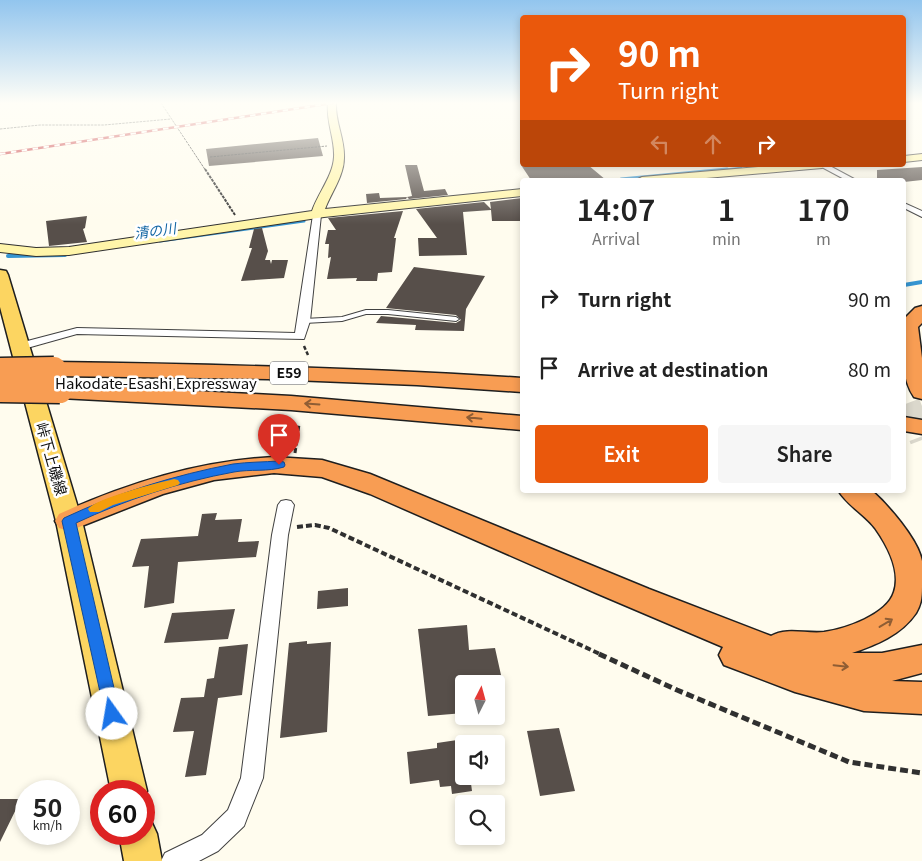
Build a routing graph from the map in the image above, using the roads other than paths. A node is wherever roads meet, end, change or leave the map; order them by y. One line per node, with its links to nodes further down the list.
1 (336, 143): 11 (street)
2 (922, 157): 3 (street)
3 (906, 159)
4 (798, 167): 6 (street)
5 (826, 167): 7 (street)
6 (666, 178)
7 (848, 178)
8 (520, 194): 11 (street)
9 (906, 206): 10 (street)
10 (922, 214)
11 (316, 215): 12 (street); 18 (street)
12 (0, 248)
13 (0, 275): 19 (main road, 峠下上磯線)
14 (922, 301): 15 (highway)
15 (906, 308)
16 (922, 312): 26 (highway)
17 (456, 319): 18 (lane)
18 (304, 321): 19 (street)
19 (20, 346): 33 (main road, 峠下上磯線)
20 (0, 370): 21 (highway, Hakodate-Esashi Expressway / E59, bridge)
21 (57, 381): 22 (highway, Hakodate-Esashi Expressway / E59); 23 (highway, Hakodate-Esashi Expressway / E59); 24 (highway, bridge); 25 (highway, Hakodate-Esashi Expressway / E59); 27 (highway, one-way to 21)
22 (0, 385)
23 (520, 385)
24 (0, 390)
25 (520, 399)
26 (911, 406): 28 (highway)
27 (520, 423)
28 (922, 427)
29 (906, 440): 30 (highway)
30 (922, 442)
31 (856, 493): 34 (highway, one-way to 31)
32 (286, 505): 42 (street)
33 (69, 521): 34 (highway); 37 (highway); 39 (main road, 峠下上磯線)
34 (754, 645): 35 (highway, one-way to 35)
35 (922, 659)
36 (922, 685): 37 (highway)
37 (864, 695): 38 (highway)
38 (922, 698)
39 (127, 780)
40 (140, 845): 41 (main road)
41 (143, 861)
42 (173, 861)

